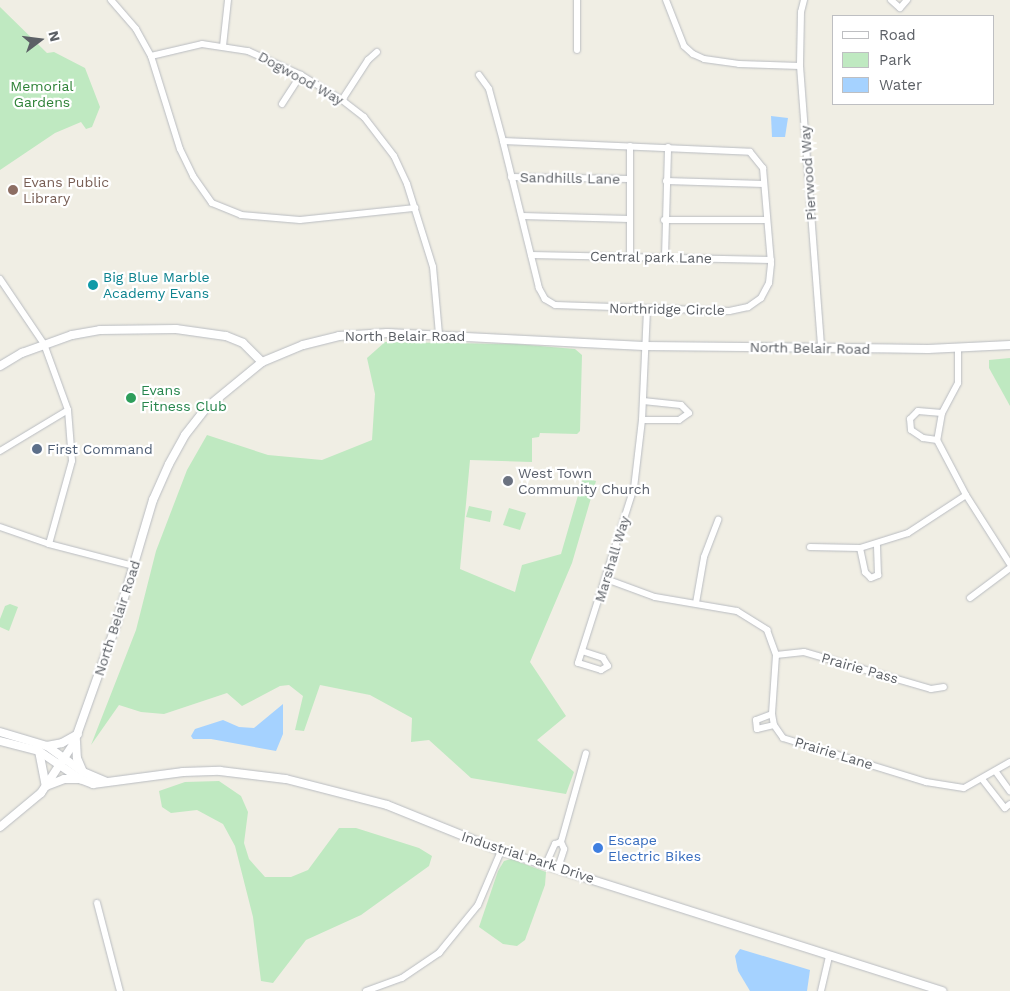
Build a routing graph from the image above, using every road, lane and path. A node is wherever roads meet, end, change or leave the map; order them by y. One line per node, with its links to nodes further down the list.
1 (111, 0): 11 (street)
2 (228, 0): 8 (street)
3 (577, 0): 9 (street)
4 (666, 0): 12 (street)
5 (804, 0): 12 (street, Pierwood Way)
6 (891, 0): 7 (street)
7 (907, 0)
8 (223, 46): 11 (street, Dogwood Way); 13 (street, Dogwood Way)
9 (577, 50)
10 (377, 52): 15 (street)
11 (151, 56): 24 (street)
12 (800, 66): 39 (street, Pierwood Way)
13 (301, 75): 15 (street, Dogwood Way); 16 (street)
14 (479, 76): 17 (street, Northridge Circle)
15 (342, 100): 24 (street, Dogwood Way)
16 (282, 104)
17 (503, 141): 18 (street, Northridge Circle); 20 (street, Northridge Circle)
18 (630, 146): 19 (street, Northridge Circle); 21 (street)
19 (668, 147): 22 (street); 23 (street, Northridge Circle)
20 (511, 177): 21 (street, Sandhills Lane); 25 (street, Northridge Circle)
21 (629, 179): 26 (street)
22 (666, 181): 23 (street); 27 (street)
23 (764, 184): 28 (street, Northridge Circle)
24 (415, 208): 35 (street, Dogwood Way)
25 (522, 216): 26 (street); 29 (street, Northridge Circle)
26 (629, 220): 30 (street)
27 (664, 220): 28 (street); 31 (street)
28 (766, 220): 32 (street, Northridge Circle)
29 (531, 255): 30 (street, Central park Lane); 34 (street, Northridge Circle)
30 (630, 256): 31 (street, Central park Lane)
31 (664, 257): 32 (street, Central park Lane)
32 (771, 260): 34 (street, Northridge Circle)
33 (0, 279): 36 (street)
34 (648, 309): 38 (street, Marshall Way)
35 (439, 334): 38 (street, North Belair Road); 41 (street, North Belair Road)
36 (44, 344): 41 (street); 42 (street); 44 (street)
37 (1010, 345): 40 (street, North Belair Road)
38 (644, 346): 39 (street, North Belair Road); 43 (street, Marshall Way)
39 (821, 347): 40 (street, North Belair Road)
40 (958, 347): 45 (street)
41 (262, 362): 57 (street, North Belair Road)
42 (0, 366)
43 (643, 402): 46 (street, Marshall Way); 46 (street)
44 (68, 410): 48 (street); 52 (street)
45 (942, 413): 47 (street); 47 (street)
46 (642, 420): 59 (street, Marshall Way)
47 (937, 440): 49 (street)
48 (0, 451)
49 (966, 495): 53 (street); 56 (street)
50 (718, 520): 61 (street)
51 (0, 527): 52 (street)
52 (49, 544): 57 (street)
53 (877, 544): 55 (street); 55 (street)
54 (810, 548): 55 (street)
55 (860, 548)
56 (1010, 564)
57 (134, 566): 68 (street, North Belair Road)
58 (1010, 568): 60 (street)
59 (606, 579): 61 (street); 62 (street, Marshall Way)
60 (970, 598)
61 (696, 603): 63 (street)
62 (582, 651)
63 (776, 655): 64 (street, Prairie Pass); 65 (street)
64 (944, 687)
65 (772, 714): 66 (street); 66 (street)
66 (774, 725): 77 (street, Prairie Lane)
67 (0, 732): 70 (street)
68 (77, 736): 70 (street); 73 (street, North Belair Road); 76 (street)
69 (0, 742): 71 (street)
70 (47, 746): 73 (street)
71 (39, 751): 73 (street); 78 (street)
72 (586, 753): 82 (street)
73 (62, 762): 76 (street, Industrial Park Drive); 78 (street, North Belair Road)
74 (1010, 762): 75 (street, Prairie Lane)
75 (996, 772): 77 (street, Prairie Lane); 79 (street)
76 (81, 776): 78 (street); 83 (street, Industrial Park Drive)
77 (982, 779): 80 (street)
78 (46, 786): 81 (street, North Belair Road)
79 (1010, 791)
80 (1010, 804)
81 (0, 827)
82 (561, 842): 84 (street); 85 (street)
83 (501, 851): 84 (street, Industrial Park Drive); 89 (street)
84 (546, 864): 85 (street, Industrial Park Drive)
85 (558, 868): 87 (street, Industrial Park Drive)
86 (97, 903): 88 (street)
87 (829, 957): 90 (street); 91 (street, Industrial Park Drive)
88 (120, 991)
89 (366, 991)
90 (821, 991)
91 (942, 991)

